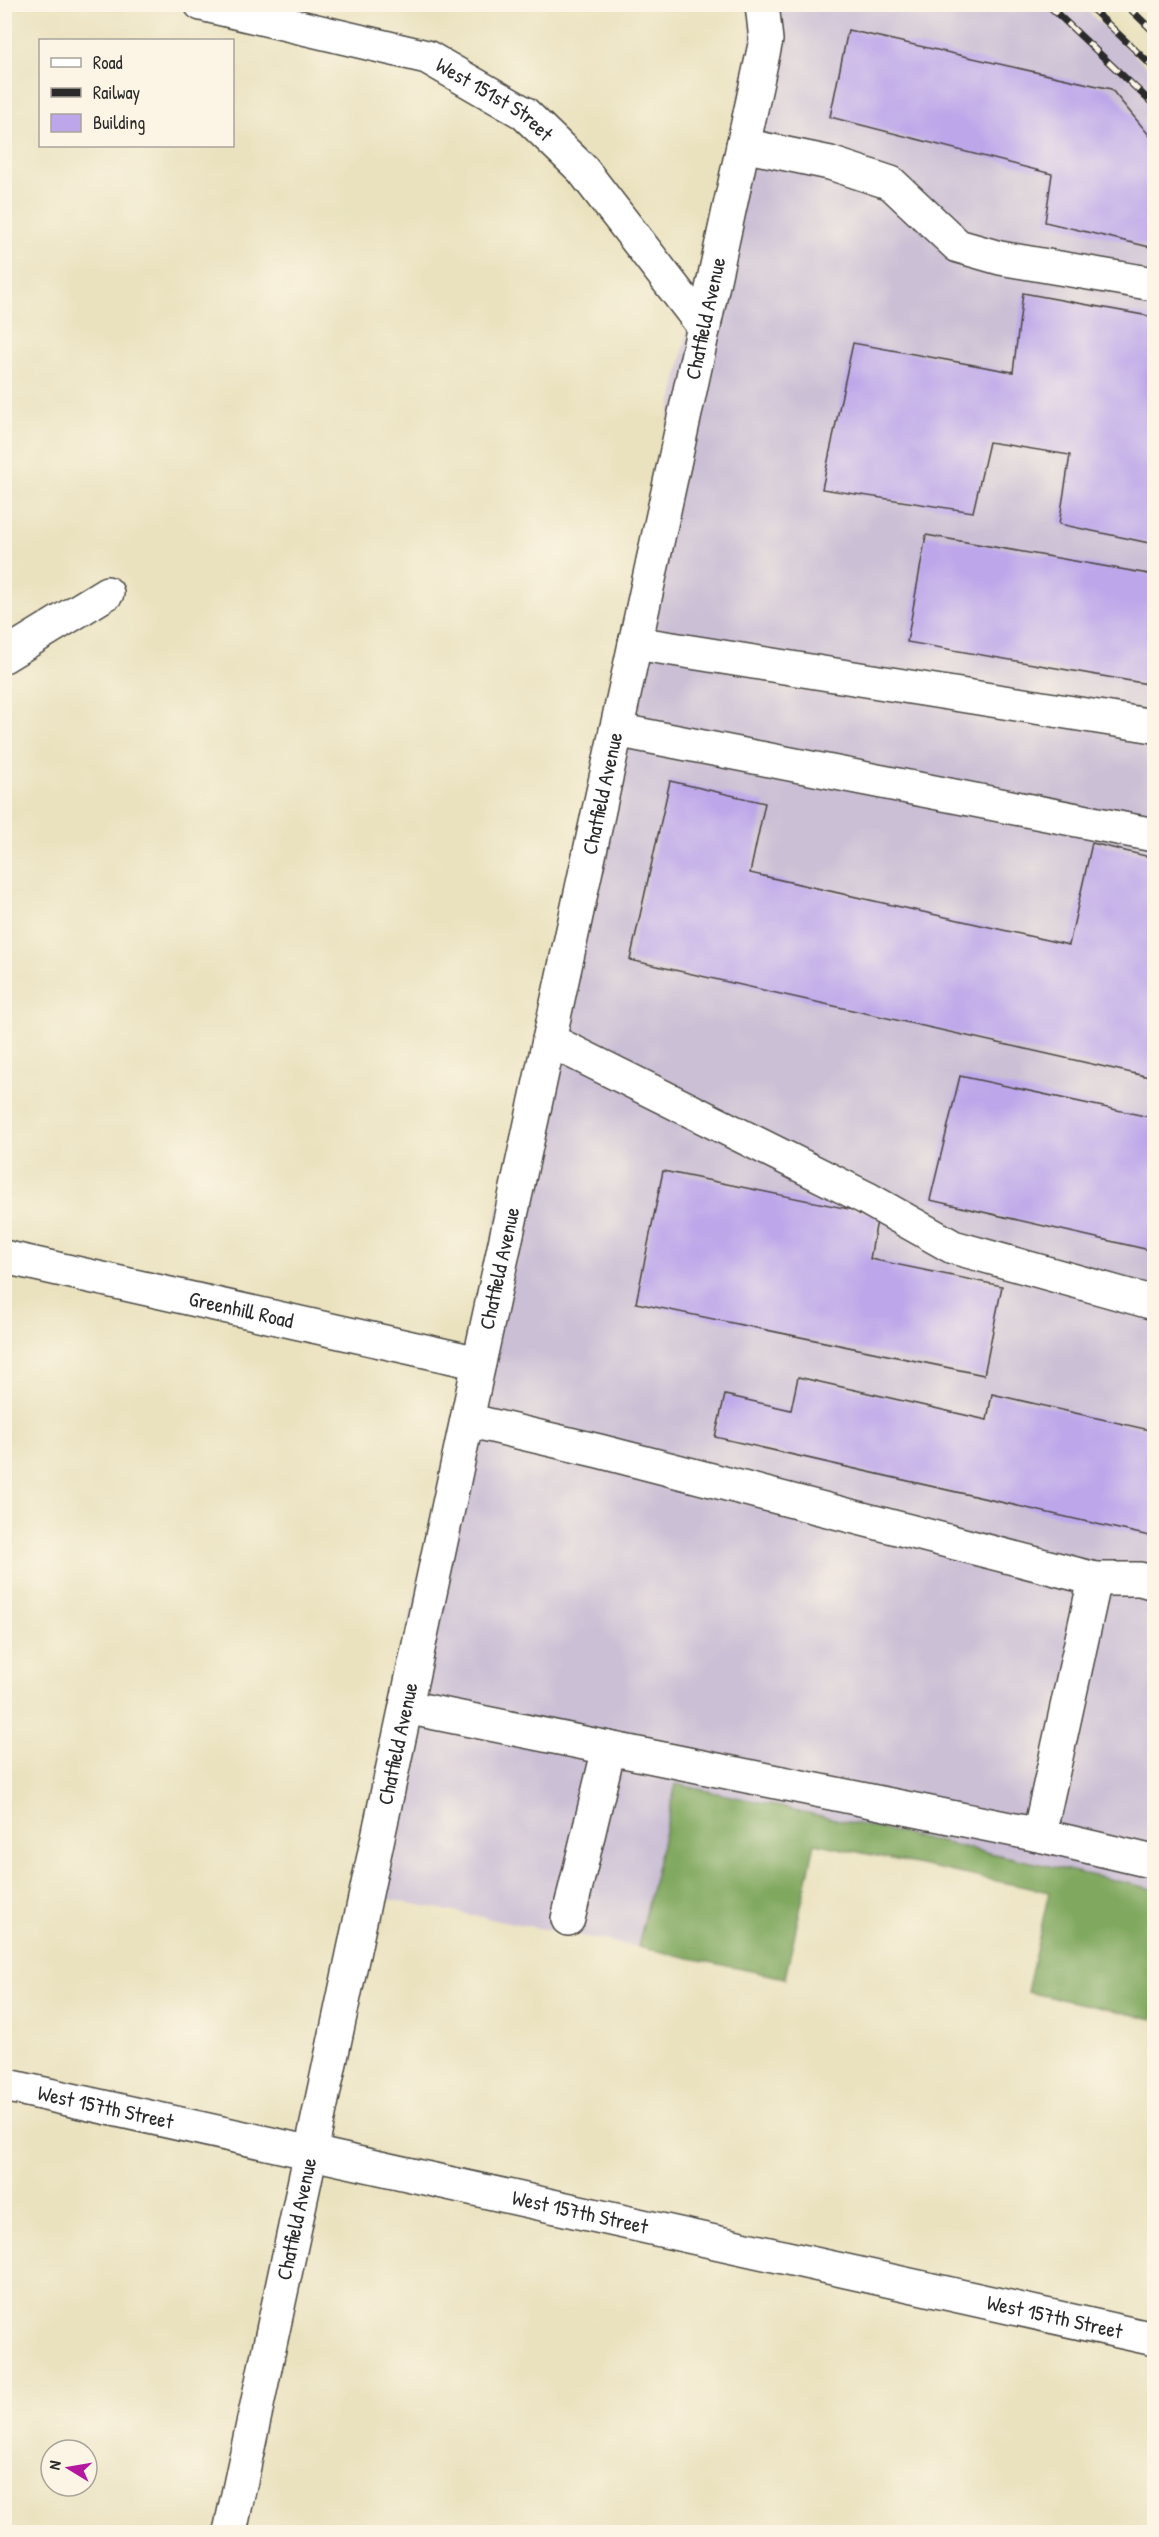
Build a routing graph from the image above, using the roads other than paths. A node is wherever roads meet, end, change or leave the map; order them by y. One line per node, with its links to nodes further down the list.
1 (201, 4): 5 (street, West 151st Street)
2 (762, 4): 3 (street, Chatfield Avenue)
3 (743, 145): 4 (street); 5 (street, Chatfield Avenue)
4 (1155, 284)
5 (704, 327): 7 (street, Chatfield Avenue)
6 (106, 593): 8 (street)
7 (635, 643): 9 (street); 10 (street, Chatfield Avenue)
8 (4, 656)
9 (1155, 726)
10 (616, 730): 11 (street); 12 (street, Chatfield Avenue)
11 (1155, 835)
12 (549, 1040): 14 (street); 15 (street, Chatfield Avenue)
13 (4, 1257): 15 (street, Greenhill Road)
14 (1155, 1303)
15 (479, 1363): 16 (street, Chatfield Avenue)
16 (467, 1420): 17 (street); 19 (street, Chatfield Avenue)
17 (1095, 1579): 18 (street); 21 (street)
18 (1155, 1583)
19 (406, 1707): 20 (street); 25 (street, Chatfield Avenue)
20 (609, 1748): 21 (street); 23 (street)
21 (1039, 1835): 22 (street)
22 (1155, 1862)
23 (568, 1918)
24 (4, 2085): 25 (street, West 157th Street)
25 (312, 2153): 26 (street, West 157th Street); 27 (street, Chatfield Avenue)
26 (1155, 2339)
27 (230, 2532)

